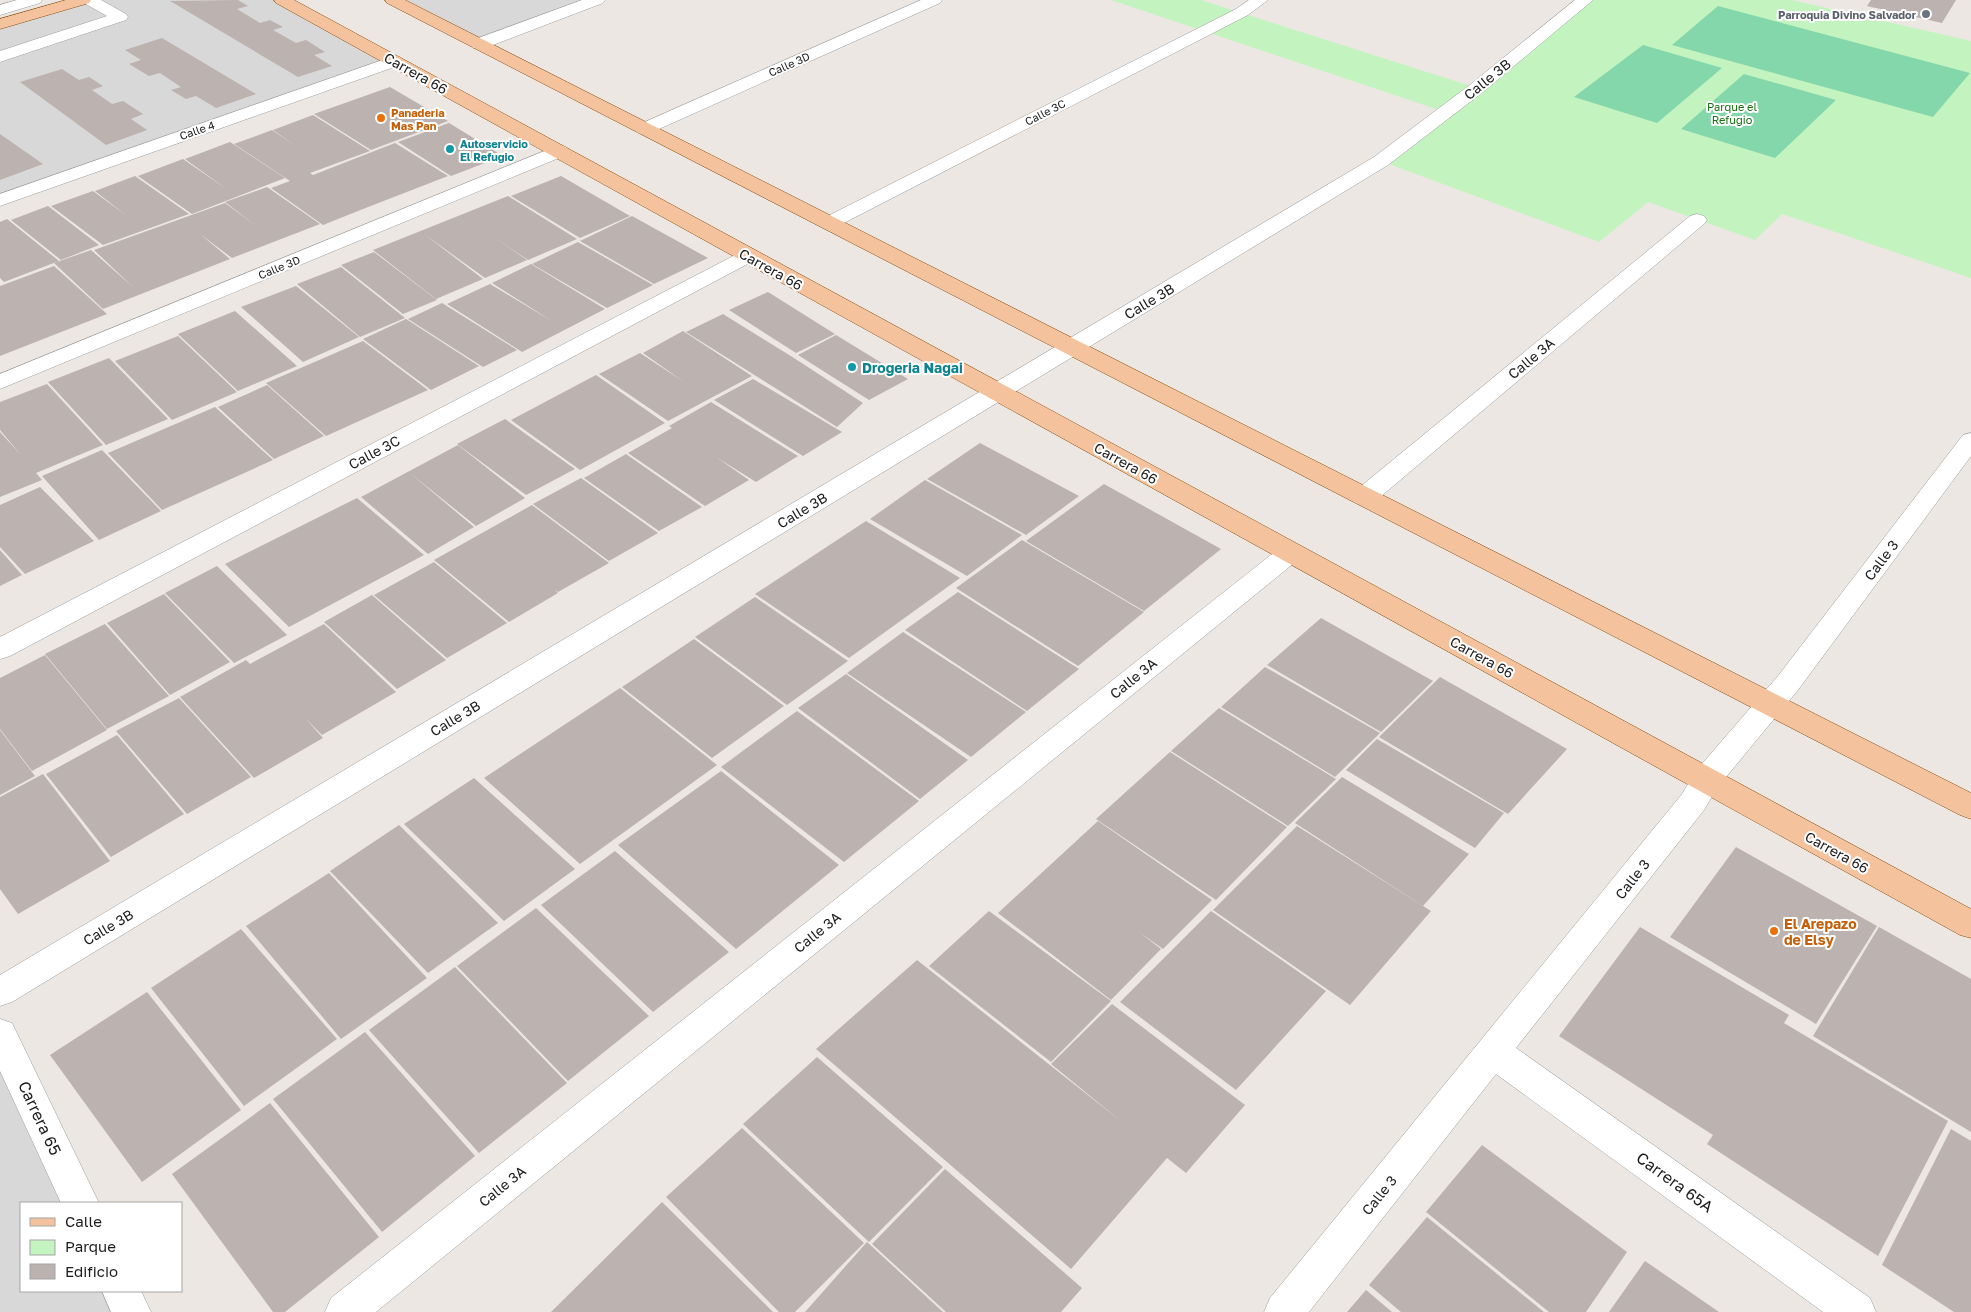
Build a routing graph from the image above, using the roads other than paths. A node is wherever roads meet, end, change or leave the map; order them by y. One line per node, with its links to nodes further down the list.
1 (34, 0): 10 (street)
2 (83, 0): 11 (main road)
3 (90, 0): 13 (street)
4 (282, 0): 14 (main road, Carrera 66)
5 (393, 0): 12 (main road)
6 (597, 0): 12 (street)
7 (934, 0): 15 (street, Calle 3D)
8 (1260, 0): 19 (street, Calle 3C)
9 (1585, 0): 21 (street, Calle 3B)
10 (0, 10)
11 (0, 24)
12 (479, 44): 15 (main road)
13 (0, 57)
14 (394, 61): 16 (main road, Carrera 66); 17 (street, Calle 4)
15 (644, 129): 19 (main road)
16 (559, 151): 20 (main road, Carrera 66); 22 (street, Calle 3D)
17 (0, 200)
18 (1697, 220): 25 (street, Calle 3A)
19 (829, 223): 21 (main road)
20 (748, 256): 23 (main road, Carrera 66); 27 (street, Calle 3C)
21 (1072, 347): 23 (street, Calle 3B); 25 (main road)
22 (0, 382)
23 (996, 392): 26 (main road, Carrera 66); 32 (street, Calle 3B)
24 (1971, 440): 28 (street, Calle 3)
25 (1364, 497): 28 (main road)
26 (1290, 553): 29 (main road, Carrera 66); 38 (street, Calle 3A)
27 (0, 649)
28 (1771, 705): 29 (street, Calle 3); 30 (main road)
29 (1706, 780): 31 (main road, Carrera 66); 34 (street, Calle 3)
30 (1971, 807)
31 (1971, 925)
32 (0, 992)
33 (0, 1034): 35 (street, Carrera 65)
34 (1494, 1052): 39 (street, Calle 3); 40 (street, Carrera 65A)
35 (80, 1202)
36 (121, 1292): 37 (street)
37 (131, 1312)
38 (345, 1312)
39 (1284, 1312)
40 (1856, 1312)

